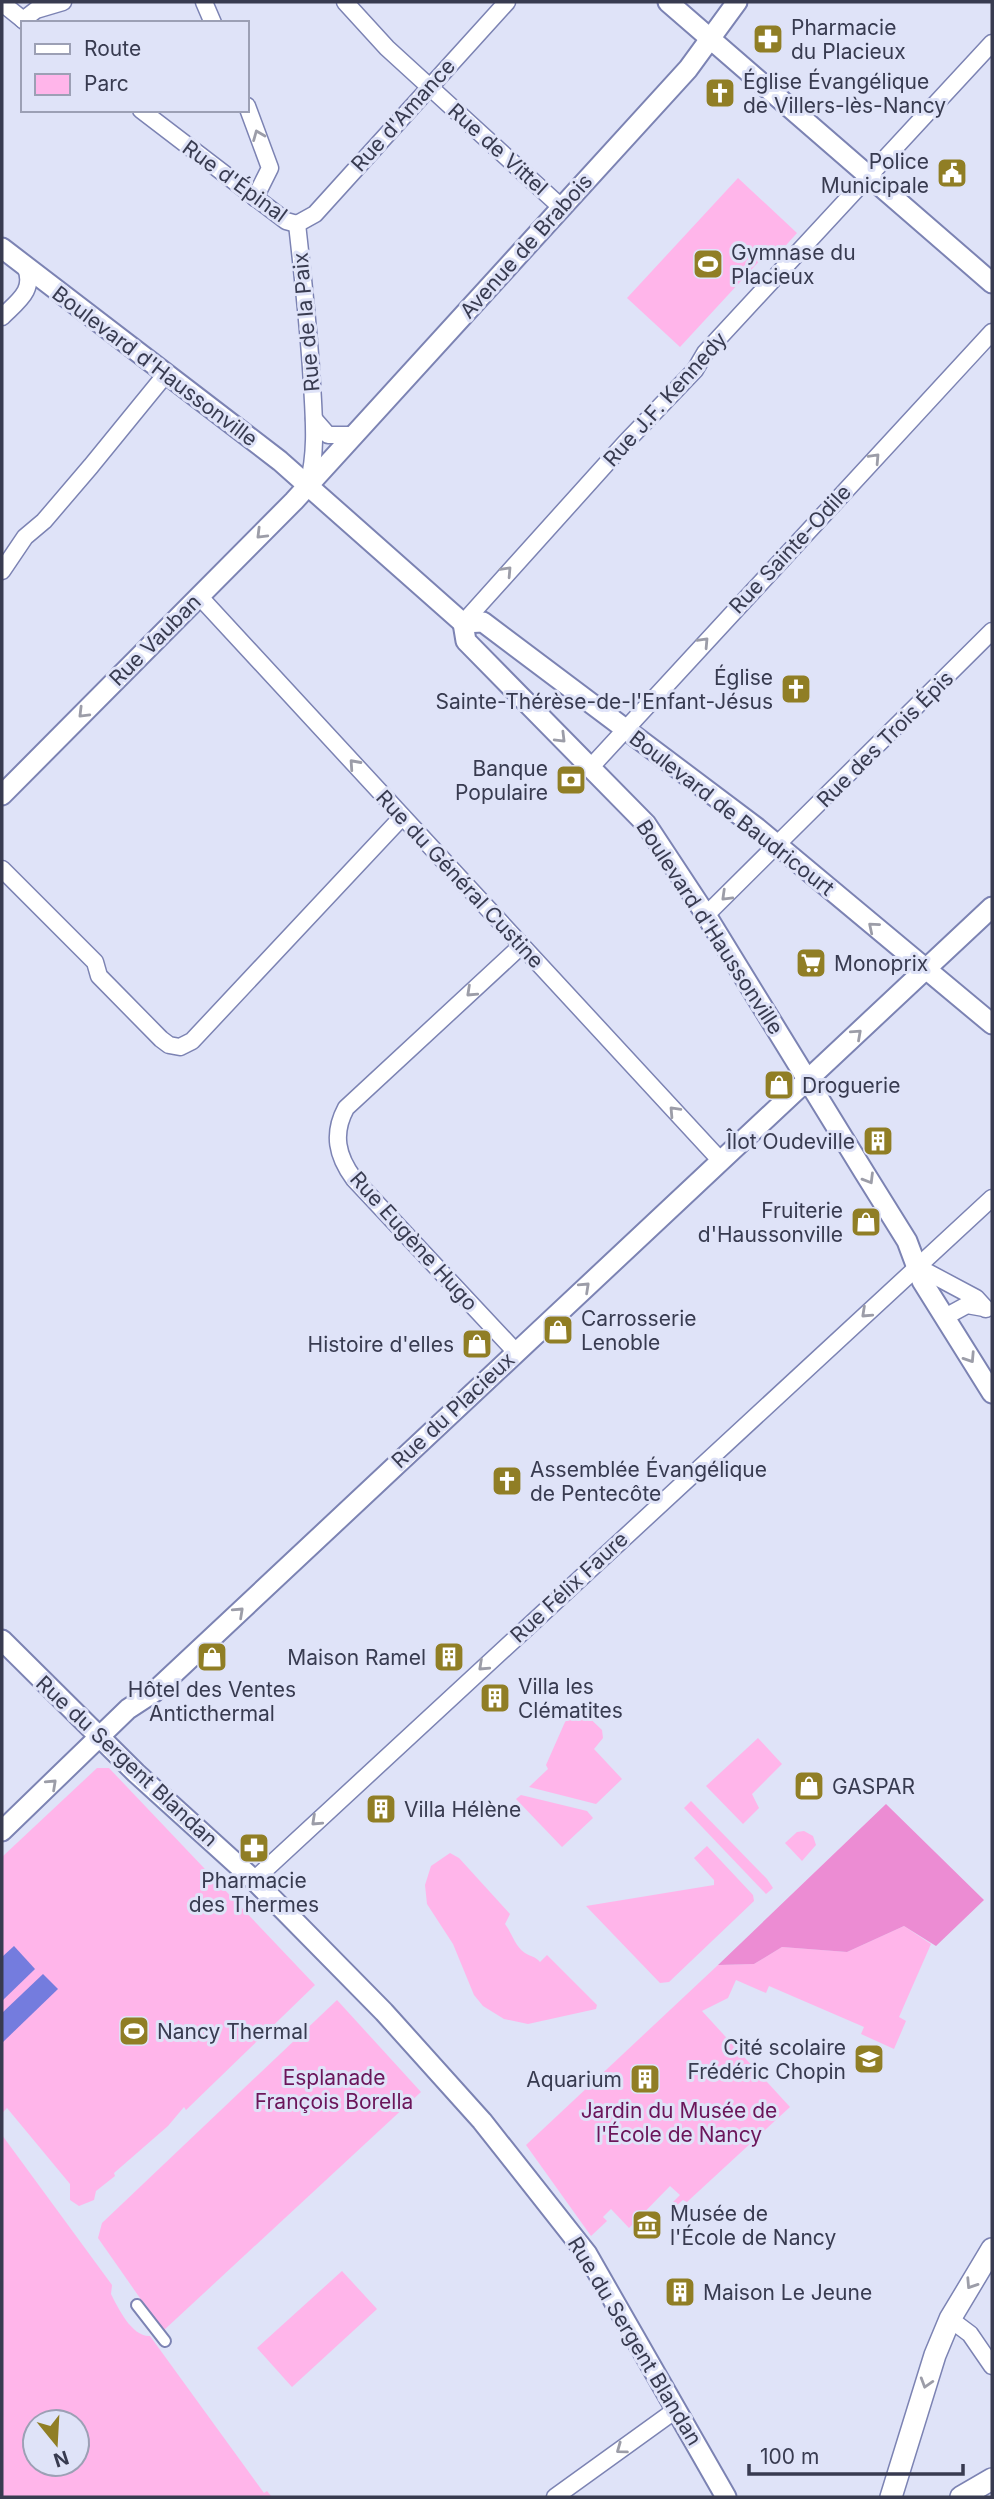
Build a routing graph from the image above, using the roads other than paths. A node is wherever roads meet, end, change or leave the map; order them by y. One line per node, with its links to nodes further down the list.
1 (63, 2): 8 (street)
2 (204, 2): 9 (street)
3 (345, 2): 12 (street, Rue de Vittel)
4 (507, 2): 12 (street, Rue d'Amance)
5 (668, 2): 10 (street)
6 (737, 2): 10 (street, Avenue de Brabois)
7 (2, 3): 8 (street)
8 (25, 21)
9 (212, 21)
10 (713, 39): 15 (street); 17 (street, Avenue de Brabois)
11 (992, 43): 15 (street, Rue J.F. Kennedy)
12 (429, 87): 17 (street, Rue de Vittel); 18 (street, Rue d'Amance)
13 (248, 109): 16 (street, one-way to 13)
14 (144, 112): 16 (street, Rue d'Épinal)
15 (868, 176): 21 (street); 32 (street, Rue J.F. Kennedy, one-way to 15)
16 (255, 198): 18 (street, Rue d'Épinal)
17 (561, 207): 28 (street, Avenue de Brabois)
18 (297, 224): 27 (street, Rue de la Paix)
19 (2, 248): 20 (street, Boulevard d'Haussonville)
20 (25, 266): 22 (street, Boulevard d'Haussonville); 23 (street)
21 (992, 283)
22 (54, 289): 23 (street); 26 (street, Boulevard d'Haussonville)
23 (25, 295): 24 (street)
24 (2, 317)
25 (992, 332): 34 (street, Rue Sainte-Odile, one-way to 25)
26 (166, 374): 29 (street, Boulevard d'Haussonville); 30 (street)
27 (314, 419): 28 (street, Rue de la Paix); 29 (street, Rue de la Paix)
28 (353, 435): 29 (street, Avenue de Brabois)
29 (308, 485): 31 (street, Rue Vauban, one-way to 31); 32 (street, Boulevard d'Haussonville)
30 (2, 571)
31 (199, 596): 36 (street, Rue Vauban, one-way to 36); 37 (street, Rue du Général Custine, one-way to 31)
32 (463, 623): 34 (street, Boulevard de Baudricourt); 35 (street, Boulevard d'Haussonville, one-way to 35)
33 (992, 631): 38 (street, Rue des Trois Épis)
34 (624, 728): 35 (street, Rue Sainte-Odile); 38 (street, Boulevard de Baudricourt)
35 (590, 768): 41 (street, Boulevard d'Haussonville)
36 (5, 785)
37 (402, 817): 39 (street); 42 (street, Rue du Général Custine)
38 (778, 846): 41 (street, Rue des Trois Épis, one-way to 41); 43 (street, Boulevard de Baudricourt, one-way to 38)
39 (2, 869)
40 (992, 907): 43 (street, Rue du Placieux)
41 (706, 915): 45 (street, Boulevard d'Haussonville)
42 (521, 946): 46 (street, Rue du Général Custine, one-way to 42); 51 (street, Rue Eugène Hugo, one-way to 51)
43 (925, 971): 44 (street, Boulevard de Baudricourt); 45 (street, Rue du Placieux, one-way to 43)
44 (992, 1024)
45 (807, 1080): 46 (street, Rue du Placieux); 48 (street, Boulevard d'Haussonville, one-way to 48)
46 (721, 1161): 51 (street, Rue du Placieux, one-way to 46)
47 (992, 1198): 48 (street, Rue Félix Faure)
48 (916, 1266): 49 (street); 50 (street, Boulevard d'Haussonville); 56 (street, Rue Félix Faure, one-way to 56)
49 (989, 1311): 50 (street)
50 (945, 1317): 52 (street, Boulevard d'Haussonville, one-way to 52)
51 (515, 1352): 54 (street, Rue du Placieux, one-way to 51)
52 (992, 1393)
53 (2, 1640): 54 (street, Rue du Sergent Blandan)
54 (99, 1738): 55 (street, Rue du Placieux, one-way to 54); 56 (street, Rue du Sergent Blandan)
55 (2, 1831)
56 (254, 1880): 62 (street, Rue du Sergent Blandan)
57 (992, 2249): 59 (main road, one-way to 59)
58 (137, 2305): 60 (street)
59 (950, 2319): 61 (street); 64 (main road, one-way to 64)
60 (166, 2341)
61 (992, 2366)
62 (677, 2409): 65 (street, one-way to 65); 66 (street, Rue du Sergent Blandan)
63 (992, 2479): 67 (main road)
64 (892, 2496)
65 (555, 2497)
66 (726, 2497)
67 (961, 2497)

